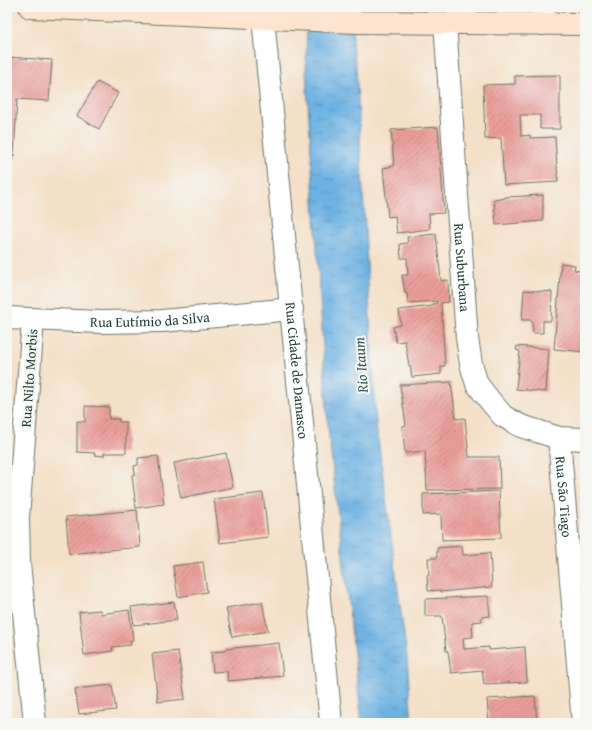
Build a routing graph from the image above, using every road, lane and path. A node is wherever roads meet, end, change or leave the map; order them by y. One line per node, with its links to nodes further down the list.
1 (30, 7): 3 (main road)
2 (544, 16): 4 (main road); 5 (main road)
3 (263, 18): 4 (main road); 6 (street, Rua Cidade de Damasco)
4 (445, 23): 9 (street, Rua Suburbana)
5 (585, 24)
6 (292, 309): 8 (street, Rua Eutímio da Silva); 12 (street, Rua Cidade de Damasco)
7 (7, 318): 8 (street, Rua Eutímio da Silva)
8 (33, 320): 11 (street, Rua Nilto Morbis)
9 (559, 438): 10 (street, Rua Suburbana); 13 (street, Rua São Tiago)
10 (585, 439)
11 (35, 723)
12 (331, 723)
13 (583, 723)

